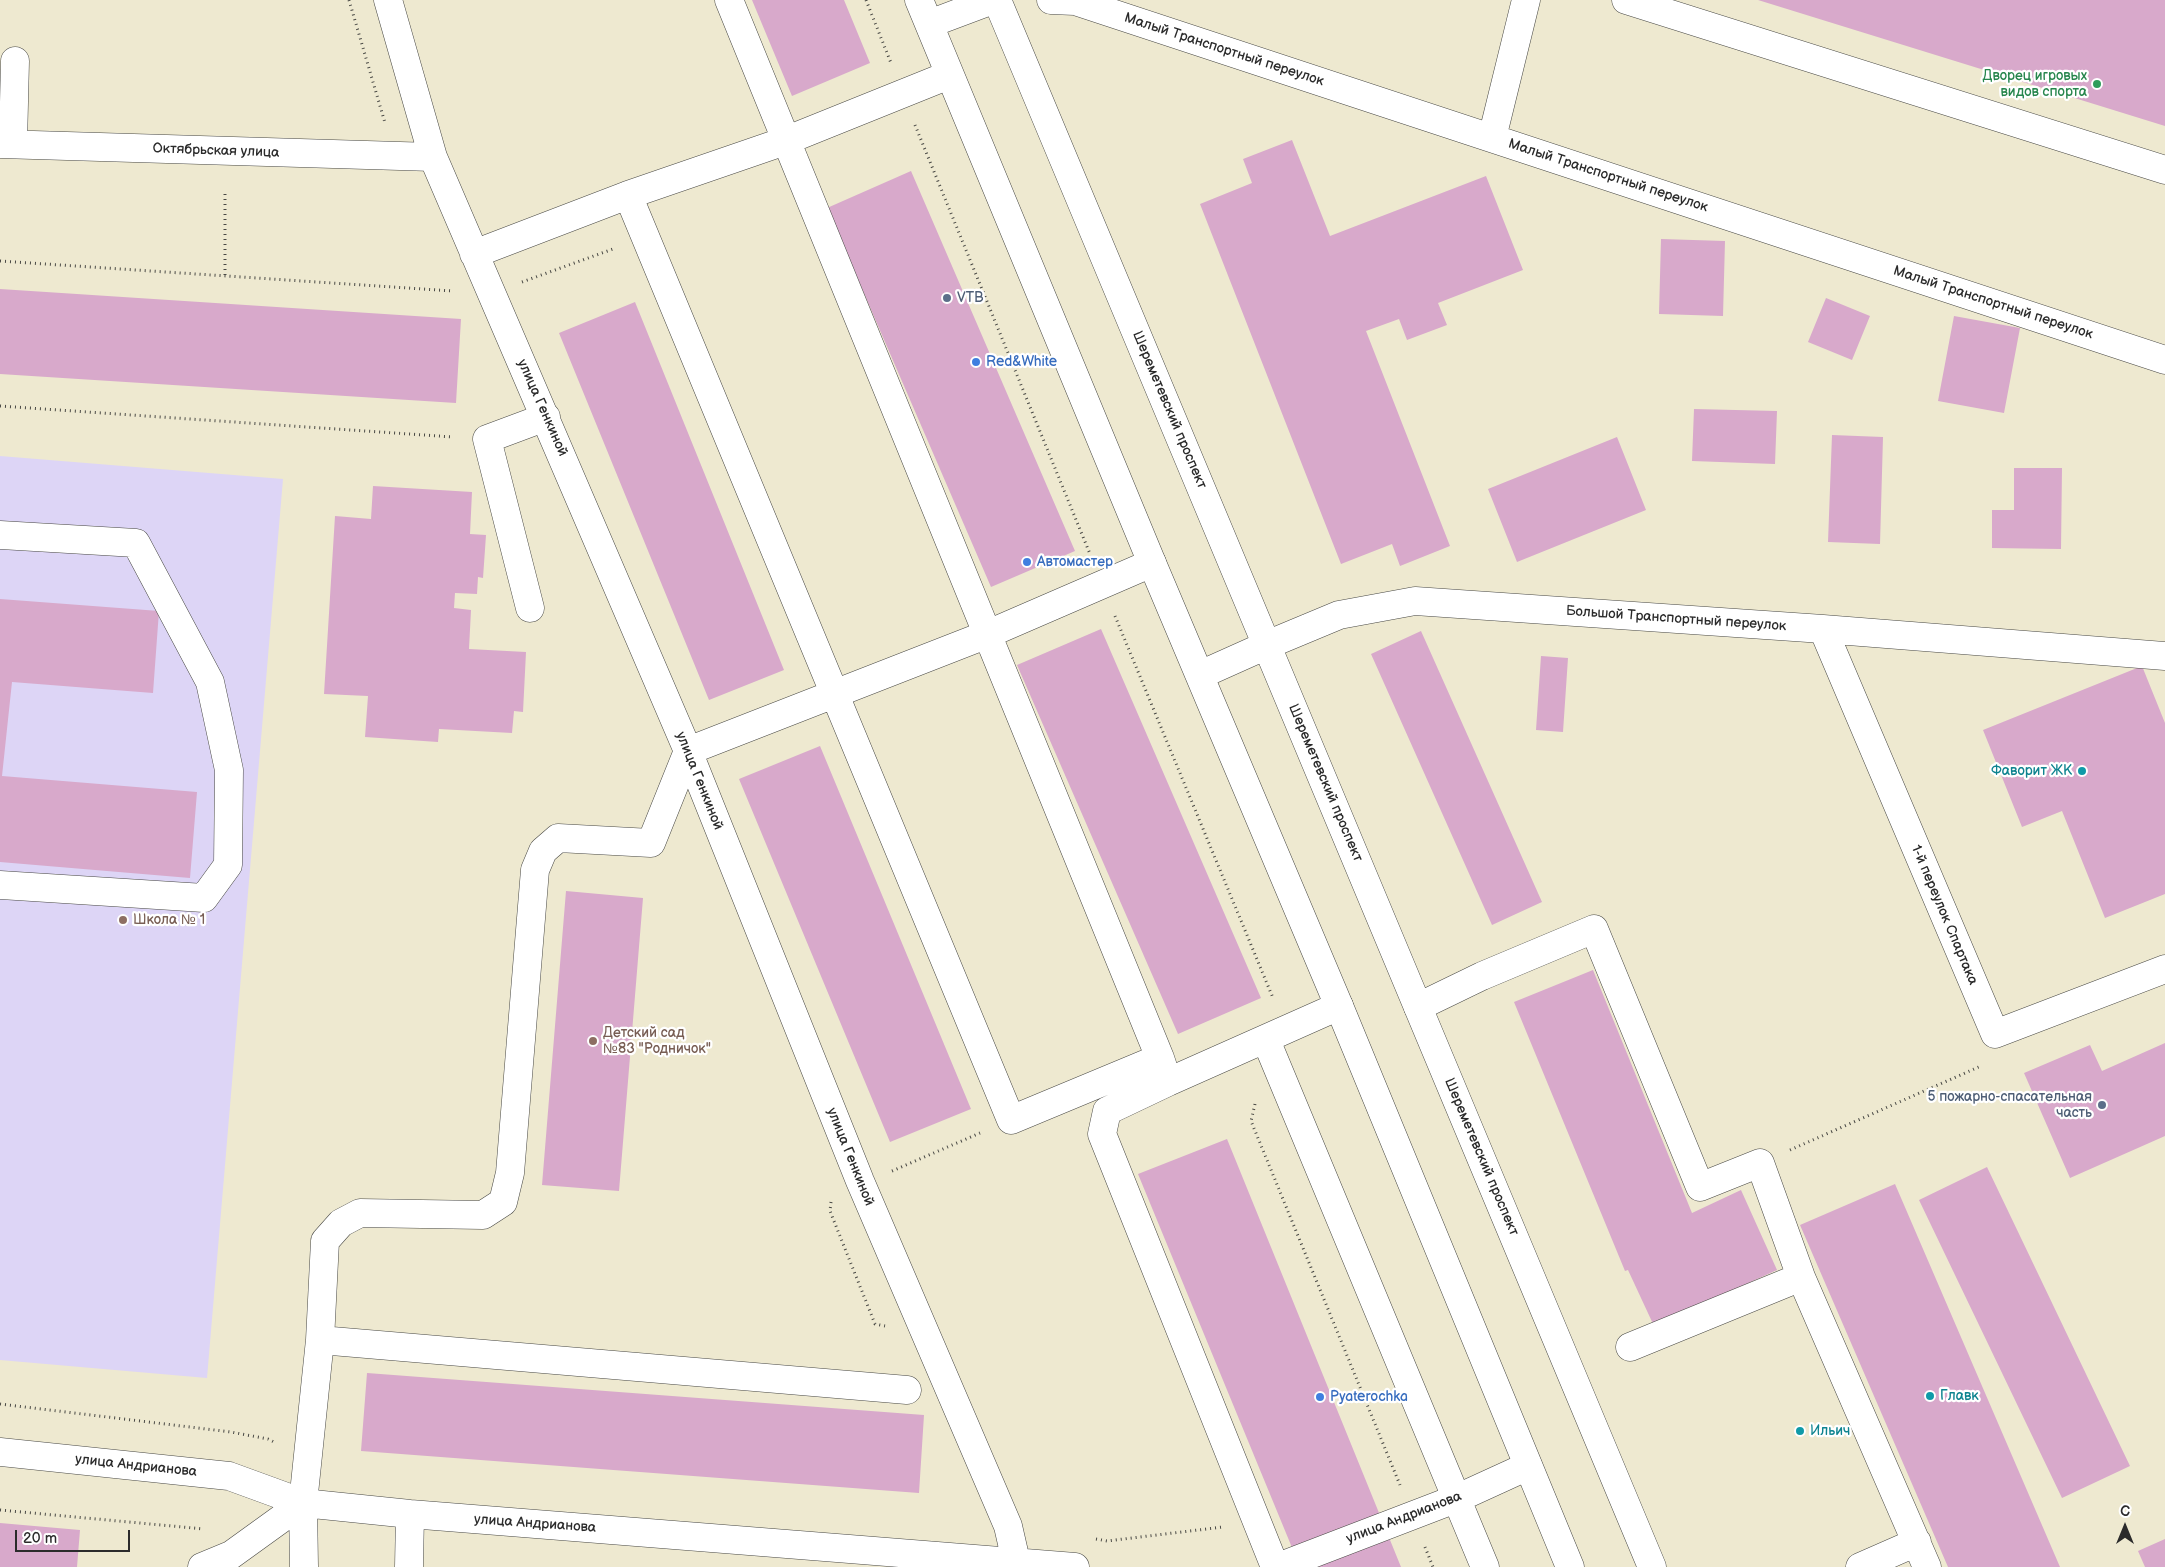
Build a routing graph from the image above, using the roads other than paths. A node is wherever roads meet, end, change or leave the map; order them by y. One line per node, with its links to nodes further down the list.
1 (388, 0): 14 (street, улица Генкиной)
2 (729, 0): 12 (street)
3 (993, 0): 8 (street)
4 (997, 0): 25 (street, Шереметевский проспект)
5 (1051, 0): 11 (street, Малый Транспортный переулок)
6 (1526, 0): 11 (street)
7 (1626, 0): 15 (street)
8 (924, 12): 10 (street)
9 (15, 61): 13 (street)
10 (950, 75): 12 (street); 21 (street)
11 (1492, 138): 18 (street, Малый Транспортный переулок)
12 (785, 140): 16 (street); 24 (street)
13 (6, 144): 14 (street, Октябрьская улица)
14 (433, 157): 17 (street, улица Генкиной)
15 (2165, 170)
16 (628, 196): 17 (street); 28 (street)
17 (474, 254): 19 (street, улица Генкиной)
18 (2165, 360)
19 (546, 416): 22 (street); 29 (street, улица Генкиной)
20 (0, 535): 30 (street)
21 (1152, 563): 24 (street); 27 (street)
22 (530, 608)
23 (1823, 629): 25 (street, Большой Транспортный переулок); 26 (street, Большой Транспортный переулок); 31 (street, 1-й переулок Спартака)
24 (988, 634): 28 (street); 35 (street)
25 (1267, 645): 27 (street, Большой Транспортный переулок); 33 (street, Шереметевский проспект)
26 (2165, 656)
27 (1200, 675): 32 (street)
28 (833, 694): 29 (street); 35 (street)
29 (688, 751): 37 (street); 46 (street, улица Генкиной)
30 (0, 885)
31 (2165, 969)
32 (1339, 1006): 34 (street); 41 (street)
33 (1418, 1007): 36 (street); 54 (street, Шереметевский проспект)
34 (1266, 1040): 35 (street); 42 (street)
35 (1164, 1070): 51 (street)
36 (1801, 1277): 38 (street); 45 (street)
37 (320, 1340): 39 (street); 43 (street)
38 (1630, 1348)
39 (907, 1390)
40 (0, 1452): 43 (street, улица Андрианова)
41 (1528, 1466): 42 (street, улица Андрианова); 53 (street)
42 (1458, 1498): 51 (street, улица Андрианова); 52 (street)
43 (302, 1503): 44 (street, улица Андрианова); 47 (street); 48 (street)
44 (410, 1514): 46 (street, улица Андрианова); 49 (street)
45 (1917, 1542): 55 (street); 56 (street)
46 (1015, 1564): 50 (street, улица Андрианова)
47 (202, 1567)
48 (304, 1567)
49 (409, 1567)
50 (1075, 1567)
51 (1276, 1567)
52 (1485, 1567)
53 (1570, 1567)
54 (1652, 1567)
55 (1860, 1567)
56 (1927, 1567)

